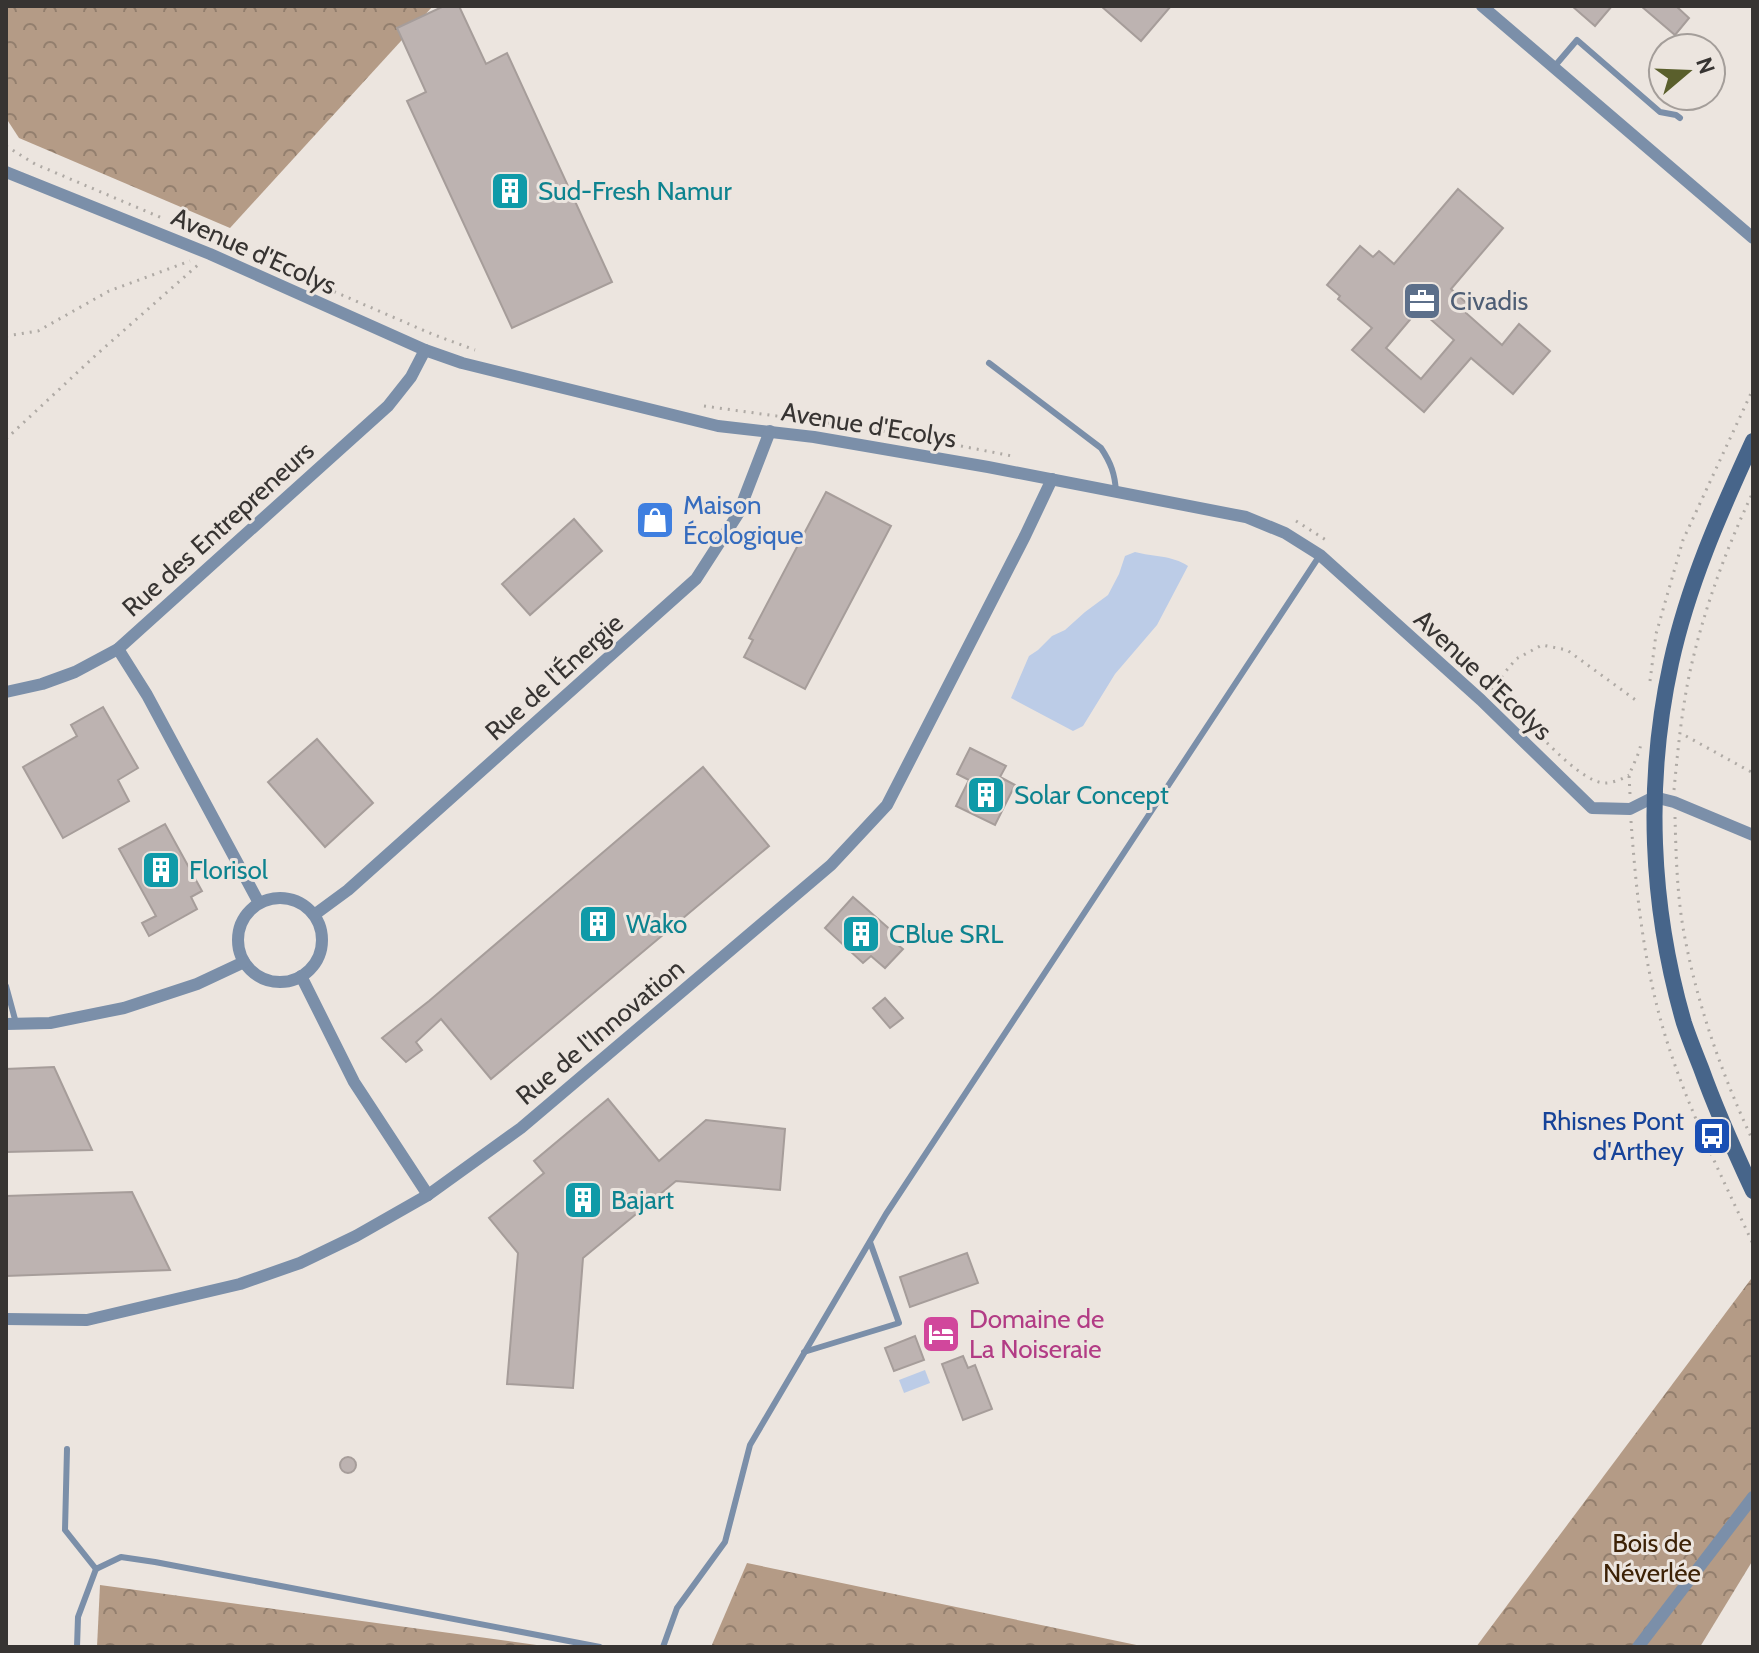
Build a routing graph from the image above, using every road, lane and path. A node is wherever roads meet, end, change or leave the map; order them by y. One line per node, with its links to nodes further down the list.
1 (1482, 6): 2 (street)
2 (1554, 67): 3 (lane); 5 (street)
3 (1680, 118)
4 (6, 172): 6 (street, Avenue d'Ecolys)
5 (1753, 238)
6 (210, 254): 7 (path); 8 (street, Avenue d'Ecolys); 11 (path)
7 (6, 336)
8 (425, 350): 10 (street, Avenue d'Ecolys); 16 (street, Rue des Entrepreneurs)
9 (989, 363): 14 (lane)
10 (770, 431): 13 (street, Avenue d'Ecolys); 25 (street, Rue de l'Énergie)
11 (6, 439)
12 (1753, 441): 22 (main road)
13 (1052, 479): 14 (street, Avenue d'Ecolys); 31 (street, Rue de l'Innovation)
14 (1116, 492): 15 (street, Avenue d'Ecolys)
15 (1320, 555): 18 (street, Avenue d'Ecolys); 32 (lane)
16 (118, 649): 17 (street, Rue des Entrepreneurs); 24 (street)
17 (6, 692)
18 (1481, 700): 19 (path); 22 (street, Avenue d'Ecolys)
19 (1637, 701)
20 (1686, 736): 21 (path)
21 (1753, 773)
22 (1654, 797): 23 (street); 30 (main road)
23 (1753, 835)
24 (259, 903): 25 (street); 26 (street)
25 (314, 915): 27 (street)
26 (244, 962): 27 (street); 29 (street)
27 (301, 976): 31 (street)
28 (6, 986): 29 (lane)
29 (11, 1024)
30 (1753, 1191)
31 (428, 1195): 33 (street, Rue de l'Innovation)
32 (870, 1242): 34 (lane); 34 (lane)
33 (6, 1319)
34 (804, 1352): 40 (lane)
35 (67, 1449): 37 (lane)
36 (1753, 1497): 41 (street)
37 (96, 1569): 38 (lane); 39 (lane)
38 (77, 1647)
39 (600, 1647)
40 (663, 1647)
41 (1638, 1647)

